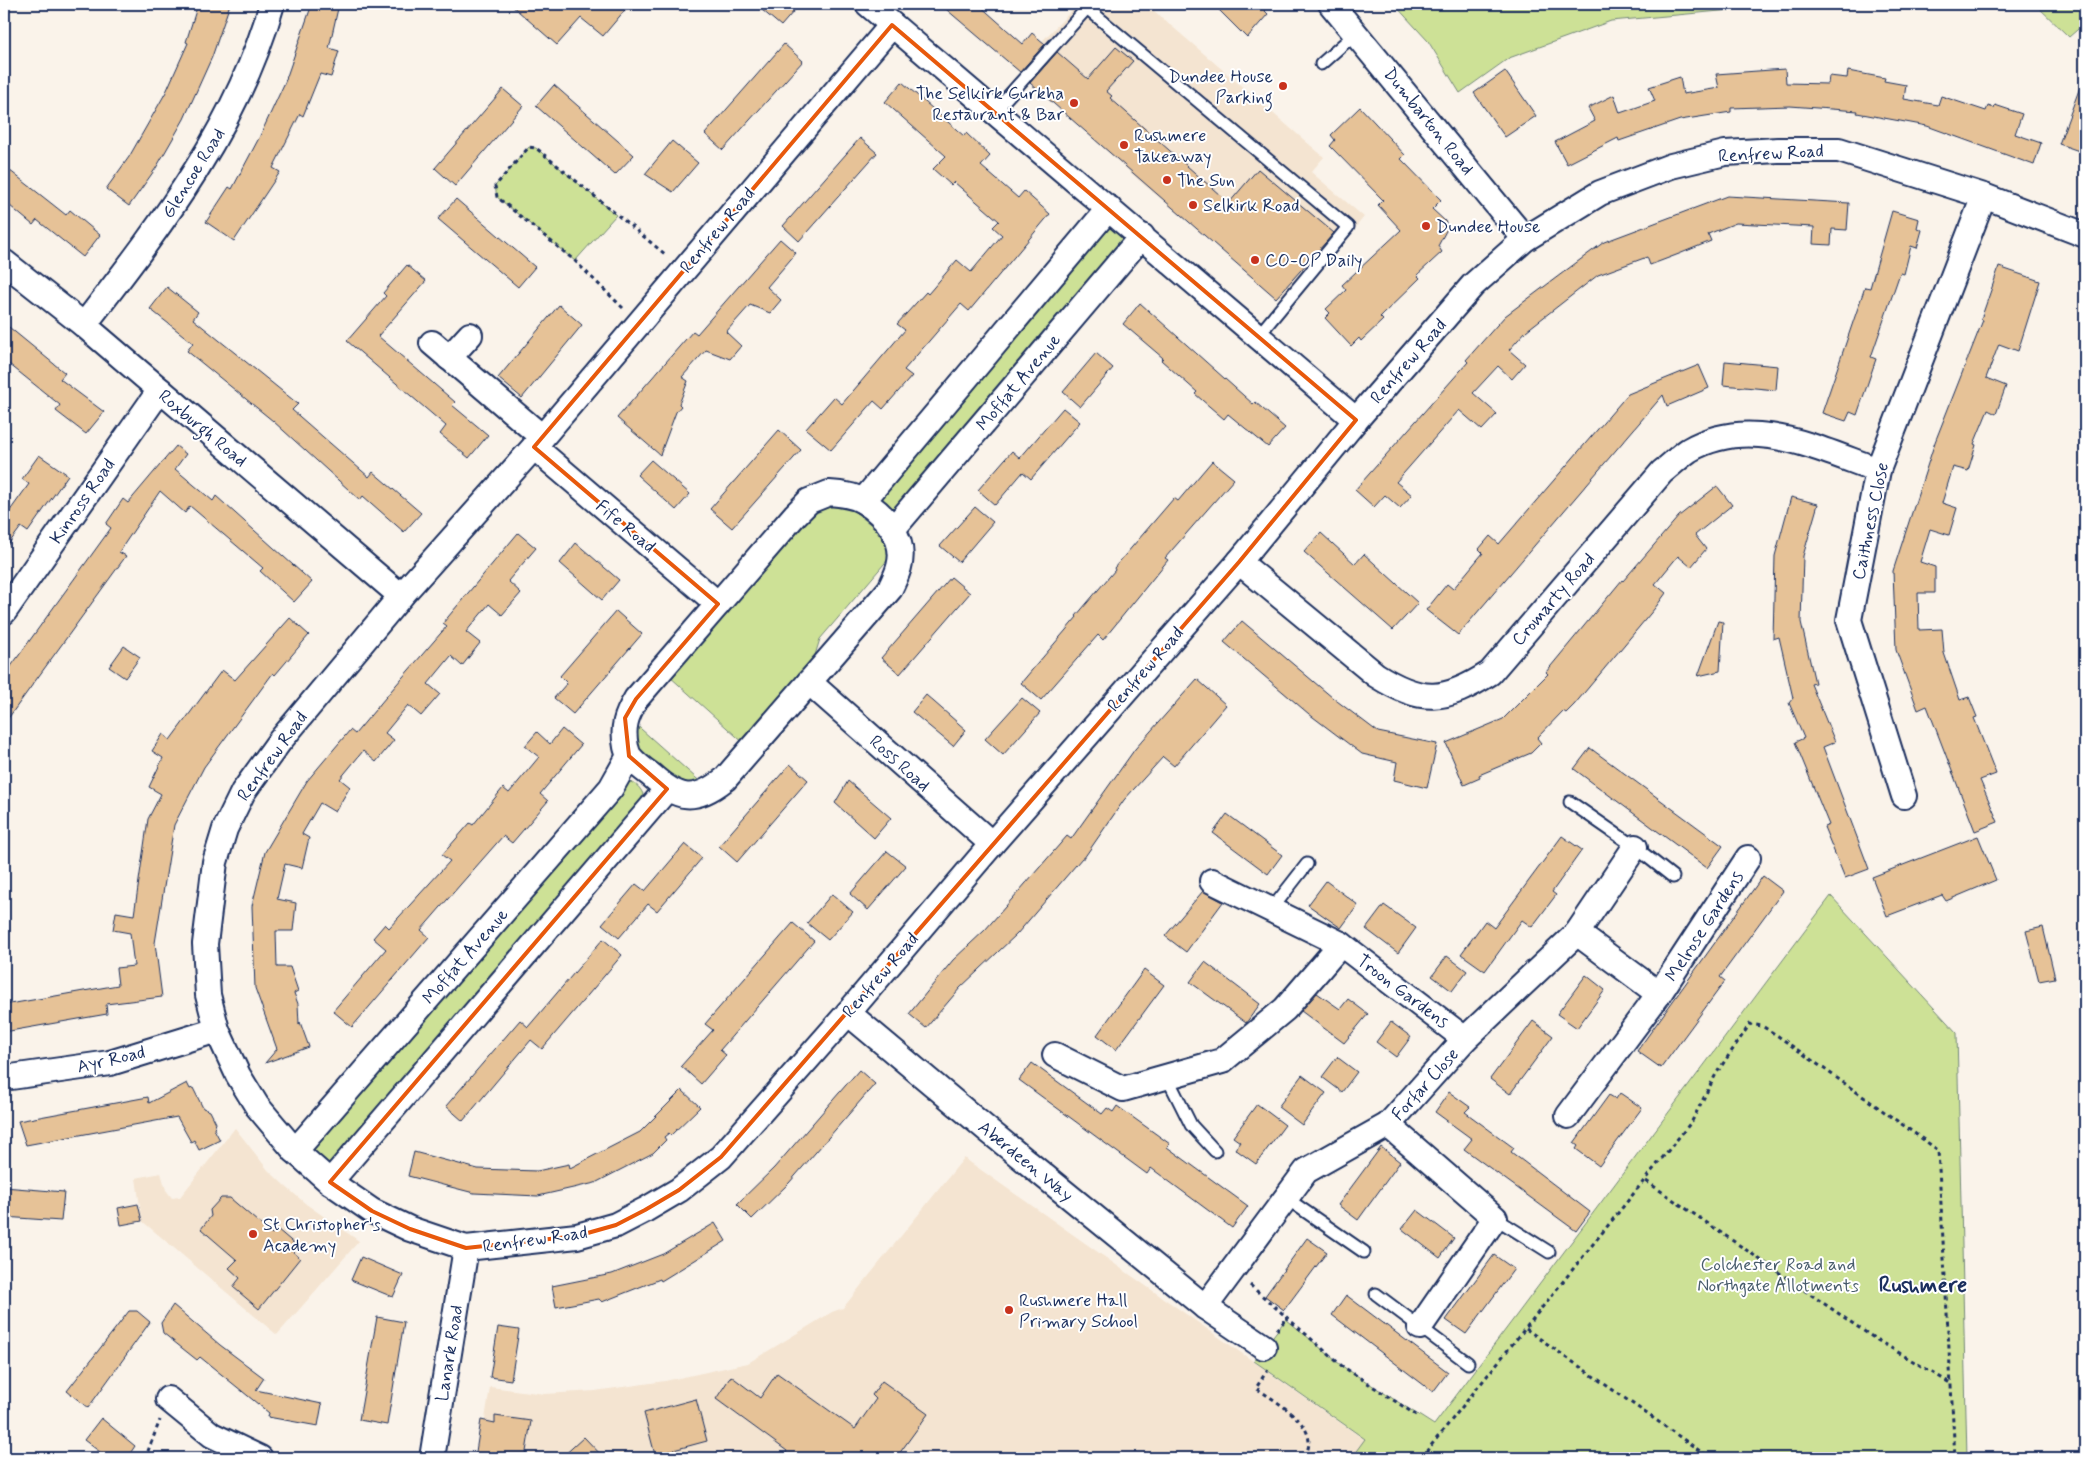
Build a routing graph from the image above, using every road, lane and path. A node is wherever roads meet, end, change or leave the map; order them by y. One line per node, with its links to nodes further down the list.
1 (272, 4): 16 (street, Glencoe Road)
2 (868, 4): 4 (street)
3 (1331, 4): 5 (street, Dumbarton Road)
4 (892, 25): 7 (street); 14 (street, Renfrew Road)
5 (1356, 33): 6 (lane); 12 (street, Dumbarton Road)
6 (1320, 64)
7 (995, 111): 9 (street); 18 (lane)
8 (1984, 196): 10 (street, Renfrew Road); 12 (street, Renfrew Road); 22 (street, Caithness Close)
9 (1109, 208): 11 (street); 23 (street)
10 (2085, 235)
11 (1142, 236): 18 (street); 24 (street, Moffat Avenue)
12 (1526, 239): 20 (street, Renfrew Road)
13 (4, 262): 16 (street, Roxburgh Road)
14 (684, 270): 15 (street, Renfrew Road); 15 (path)
15 (638, 324): 21 (street, Renfrew Road)
16 (84, 325): 19 (street, Roxburgh Road)
17 (470, 334): 21 (street)
18 (1258, 336): 20 (street)
19 (160, 390): 26 (street, Roxburgh Road); 28 (street, Kinross Road)
20 (1356, 420): 25 (street, Renfrew Road)
21 (538, 442): 26 (street, Renfrew Road); 27 (street, Fife Road)
22 (1878, 470): 25 (street, Cromarty Road); 32 (street, Caithness Close)
23 (863, 500): 24 (street); 27 (street)
24 (894, 528): 29 (street)
25 (1238, 562): 34 (street, Renfrew Road)
26 (401, 596): 45 (street, Renfrew Road)
27 (718, 604): 30 (street)
28 (6, 605)
29 (809, 682): 31 (street); 34 (street, Ross Road)
30 (629, 756): 31 (street); 52 (street, Moffat Avenue)
31 (666, 789): 55 (street)
32 (1904, 796)
33 (1570, 802): 35 (lane)
34 (992, 844): 44 (street, Renfrew Road)
35 (1635, 847): 38 (lane); 41 (street, Forfar Close)
36 (1748, 858): 43 (street, Melrose Gardens)
37 (1307, 864): 40 (lane)
38 (1673, 877)
39 (1212, 881): 40 (street, Troon Gardens)
40 (1271, 910): 42 (street, Troon Gardens)
41 (1578, 933): 43 (street, Melrose Gardens); 46 (street, Forfar Close)
42 (1341, 944): 46 (street, Troon Gardens); 48 (street, Troon Gardens)
43 (1659, 994): 50 (street, Melrose Gardens)
44 (848, 1013): 58 (street, Renfrew Road); 63 (street, Aberdeen Way)
45 (216, 1030): 49 (street, Ayr Road); 52 (street, Renfrew Road)
46 (1465, 1039): 51 (street, Forfar Close)
47 (1055, 1055): 48 (street, Troon Gardens)
48 (1167, 1077): 53 (lane)
49 (4, 1078)
50 (1568, 1116)
51 (1388, 1125): 56 (street, Forfar Close); 57 (street)
52 (294, 1151): 55 (street, Renfrew Road)
53 (1215, 1151)
54 (1646, 1181): 65 (path); 68 (path); 68 (path)
55 (330, 1182): 58 (street, Renfrew Road)
56 (1286, 1198): 59 (lane); 61 (street, Forfar Close)
57 (1494, 1218): 60 (lane); 64 (street)
58 (466, 1248): 73 (street, Lanark Road)
59 (1364, 1252)
60 (1548, 1252)
61 (1233, 1269): 63 (street, Forfar Close); 70 (path)
62 (1376, 1294): 64 (lane)
63 (1205, 1307): 66 (street, Aberdeen Way)
64 (1420, 1327): 67 (lane)
65 (1526, 1329): 75 (path); 76 (path)
66 (1264, 1348): 74 (path)
67 (1468, 1363)
68 (1951, 1383): 77 (path)
69 (168, 1399): 71 (path); 72 (street)
70 (1416, 1415)
71 (143, 1458)
72 (260, 1458)
73 (432, 1458)
74 (1303, 1458)
75 (1420, 1458)
76 (1710, 1458)
77 (1955, 1458)

